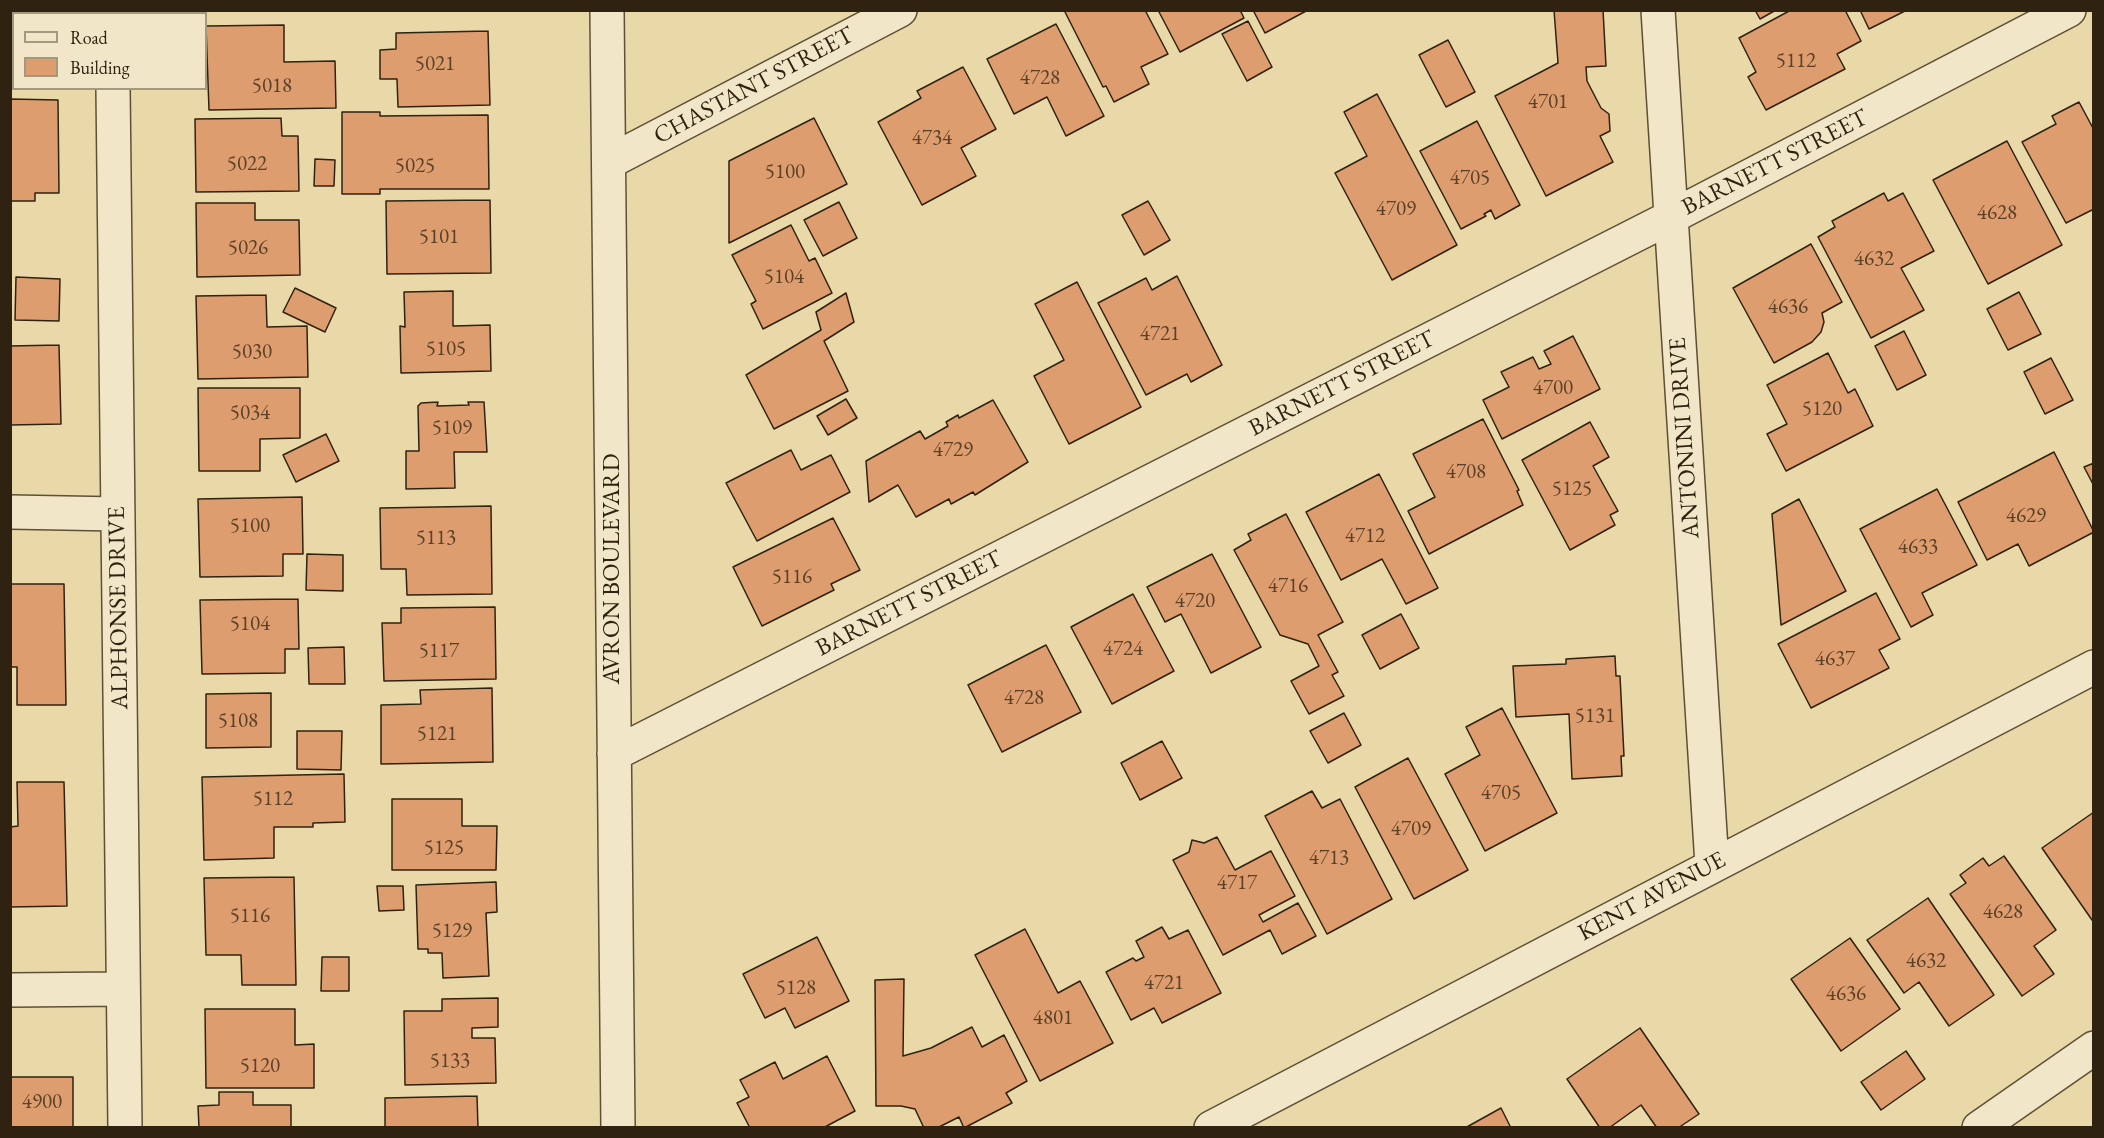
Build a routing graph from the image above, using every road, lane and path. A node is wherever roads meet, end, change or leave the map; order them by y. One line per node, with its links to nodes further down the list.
1 (607, 10): 6 (street, AVRON BOULEVARD)
2 (900, 10): 6 (street, CHASTANT STREET)
3 (1658, 10): 7 (street, ANTONINI DRIVE)
4 (2069, 10): 7 (street, BARNETT STREET)
5 (113, 90): 9 (street, ALPHONSE DRIVE)
6 (609, 162): 11 (street, AVRON BOULEVARD)
7 (1671, 217): 11 (street, BARNETT STREET); 12 (street, ANTONINI DRIVE)
8 (10, 512): 9 (street)
9 (118, 513): 13 (street, ALPHONSE DRIVE)
10 (2094, 667): 12 (street, KENT AVENUE)
11 (614, 754): 17 (street, AVRON BOULEVARD)
12 (1712, 865): 18 (street, KENT AVENUE)
13 (123, 988): 14 (street); 16 (street, ALPHONSE DRIVE)
14 (10, 990)
15 (2094, 1048): 19 (street)
16 (125, 1128)
17 (618, 1128)
18 (1211, 1128)
19 (1979, 1128)

